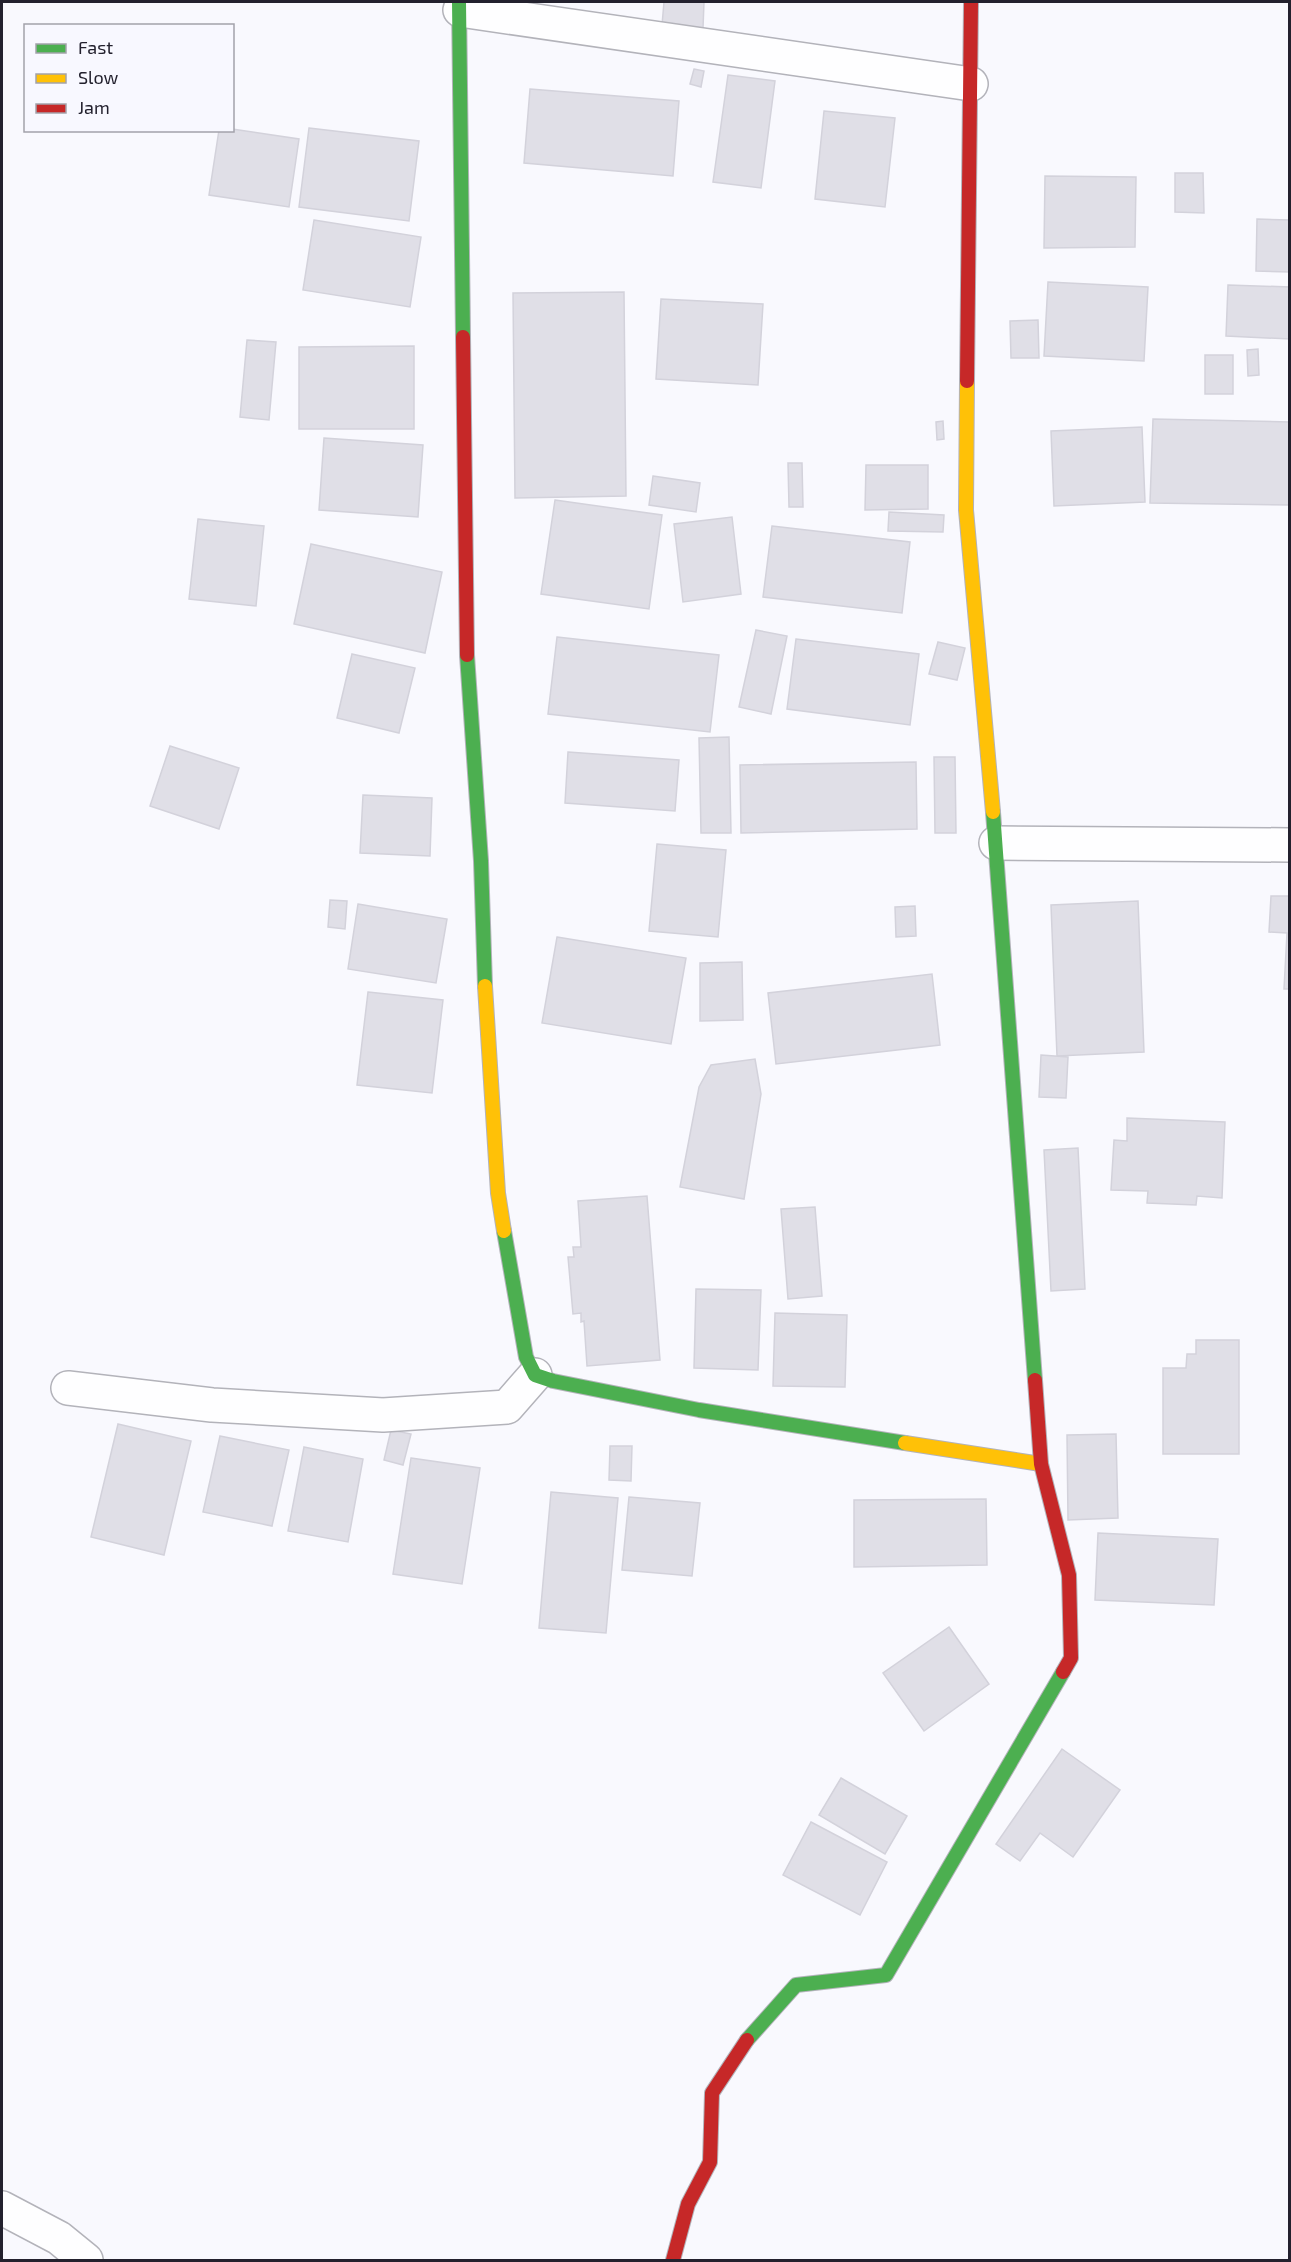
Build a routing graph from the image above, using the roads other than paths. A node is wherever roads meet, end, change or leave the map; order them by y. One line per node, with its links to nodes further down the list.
1 (971, 2): 3 (street)
2 (459, 6): 3 (street); 6 (street)
3 (971, 84): 4 (street)
4 (996, 843): 5 (street); 8 (street)
5 (1290, 845)
6 (535, 1375): 7 (street); 8 (street)
7 (68, 1388)
8 (1041, 1464): 11 (street)
9 (2, 2208): 10 (street)
10 (86, 2260)
11 (673, 2260)

